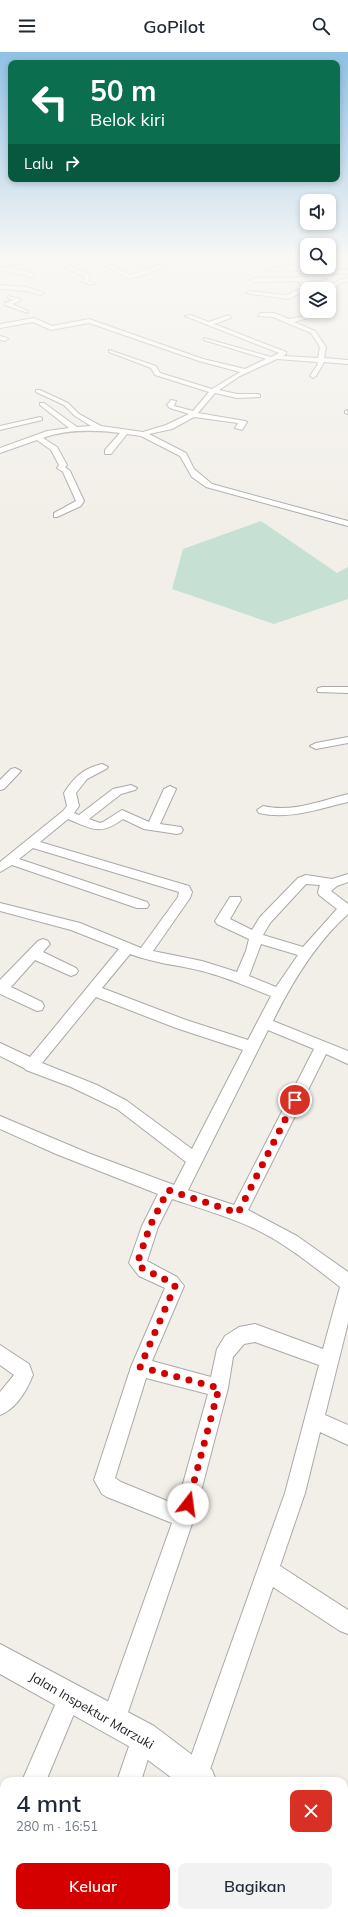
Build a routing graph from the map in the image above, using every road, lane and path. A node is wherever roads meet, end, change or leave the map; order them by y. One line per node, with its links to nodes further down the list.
1 (231, 346): 6 (street)
2 (268, 346): 6 (street)
3 (322, 346): 7 (street)
4 (164, 347): 9 (street)
5 (111, 351): 12 (street)
6 (274, 358): 7 (street); 9 (street)
7 (320, 361): 8 (street); 10 (street)
8 (348, 362)
9 (244, 371): 12 (street)
10 (312, 376)
11 (38, 391): 19 (street)
12 (214, 391): 13 (street); 16 (street)
13 (258, 396)
14 (173, 402): 16 (street)
15 (42, 404): 21 (street)
16 (194, 414): 20 (street); 23 (street)
17 (40, 419): 18 (street)
18 (0, 428): 25 (street)
19 (99, 428): 21 (street); 22 (street)
20 (239, 428)
21 (75, 429): 24 (street)
22 (125, 432): 23 (street); 27 (street)
23 (143, 434): 29 (street)
24 (37, 437): 25 (street); 28 (street)
25 (19, 438): 26 (street)
26 (0, 451)
27 (108, 452)
28 (58, 516)
29 (348, 524)
30 (322, 690): 31 (street)
31 (348, 690)
32 (348, 740): 33 (street)
33 (316, 746)
34 (102, 767): 41 (street)
35 (15, 771): 36 (street)
36 (0, 787)
37 (131, 788): 42 (street)
38 (170, 789): 43 (street)
39 (348, 799): 40 (street)
40 (263, 810)
41 (67, 814): 42 (street); 45 (street)
42 (80, 820): 43 (street)
43 (153, 827): 44 (street)
44 (177, 830)
45 (30, 843): 46 (street); 56 (street)
46 (4, 863): 50 (street)
47 (348, 878): 48 (street)
48 (332, 883): 52 (street); 53 (street)
49 (235, 900): 53 (street)
50 (142, 905)
51 (0, 906): 54 (street)
52 (347, 909): 55 (street)
53 (256, 937): 55 (street); 58 (street)
54 (128, 947): 56 (street); 60 (street)
55 (306, 953): 61 (street)
56 (144, 954): 58 (street)
57 (71, 971): 59 (street)
58 (241, 978): 61 (street)
59 (0, 989): 62 (street)
60 (93, 990): 65 (street); 68 (street)
61 (279, 994): 63 (street)
62 (37, 1006)
63 (264, 1023): 64 (street); 65 (street)
64 (323, 1046): 67 (street); 72 (street)
65 (252, 1047): 70 (street)
66 (0, 1049): 68 (street)
67 (348, 1058)
68 (31, 1066): 70 (street)
69 (0, 1122): 71 (street)
70 (195, 1160): 71 (street)
71 (173, 1192): 72 (street); 77 (street)
72 (238, 1213): 73 (street)
73 (348, 1283)
74 (348, 1288): 76 (street)
75 (0, 1354): 79 (street)
76 (329, 1360): 78 (street); 80 (street)
77 (140, 1367): 78 (street); 82 (street)
78 (219, 1388): 82 (street)
79 (0, 1406)
80 (313, 1419): 81 (street); 83 (street)
81 (348, 1435)
82 (184, 1518): 87 (street)
83 (268, 1571): 84 (street); 92 (street)
84 (348, 1623)
85 (0, 1658): 86 (street, Jalan Inspektur Marzuki)
86 (70, 1697): 87 (street, Jalan Inspektur Marzuki); 89 (street)
87 (113, 1721): 88 (street, Jalan Inspektur Marzuki)
88 (142, 1737): 90 (street); 91 (street, Jalan Inspektur Marzuki)
89 (36, 1777)
90 (130, 1777)
91 (196, 1777)
92 (200, 1777)

